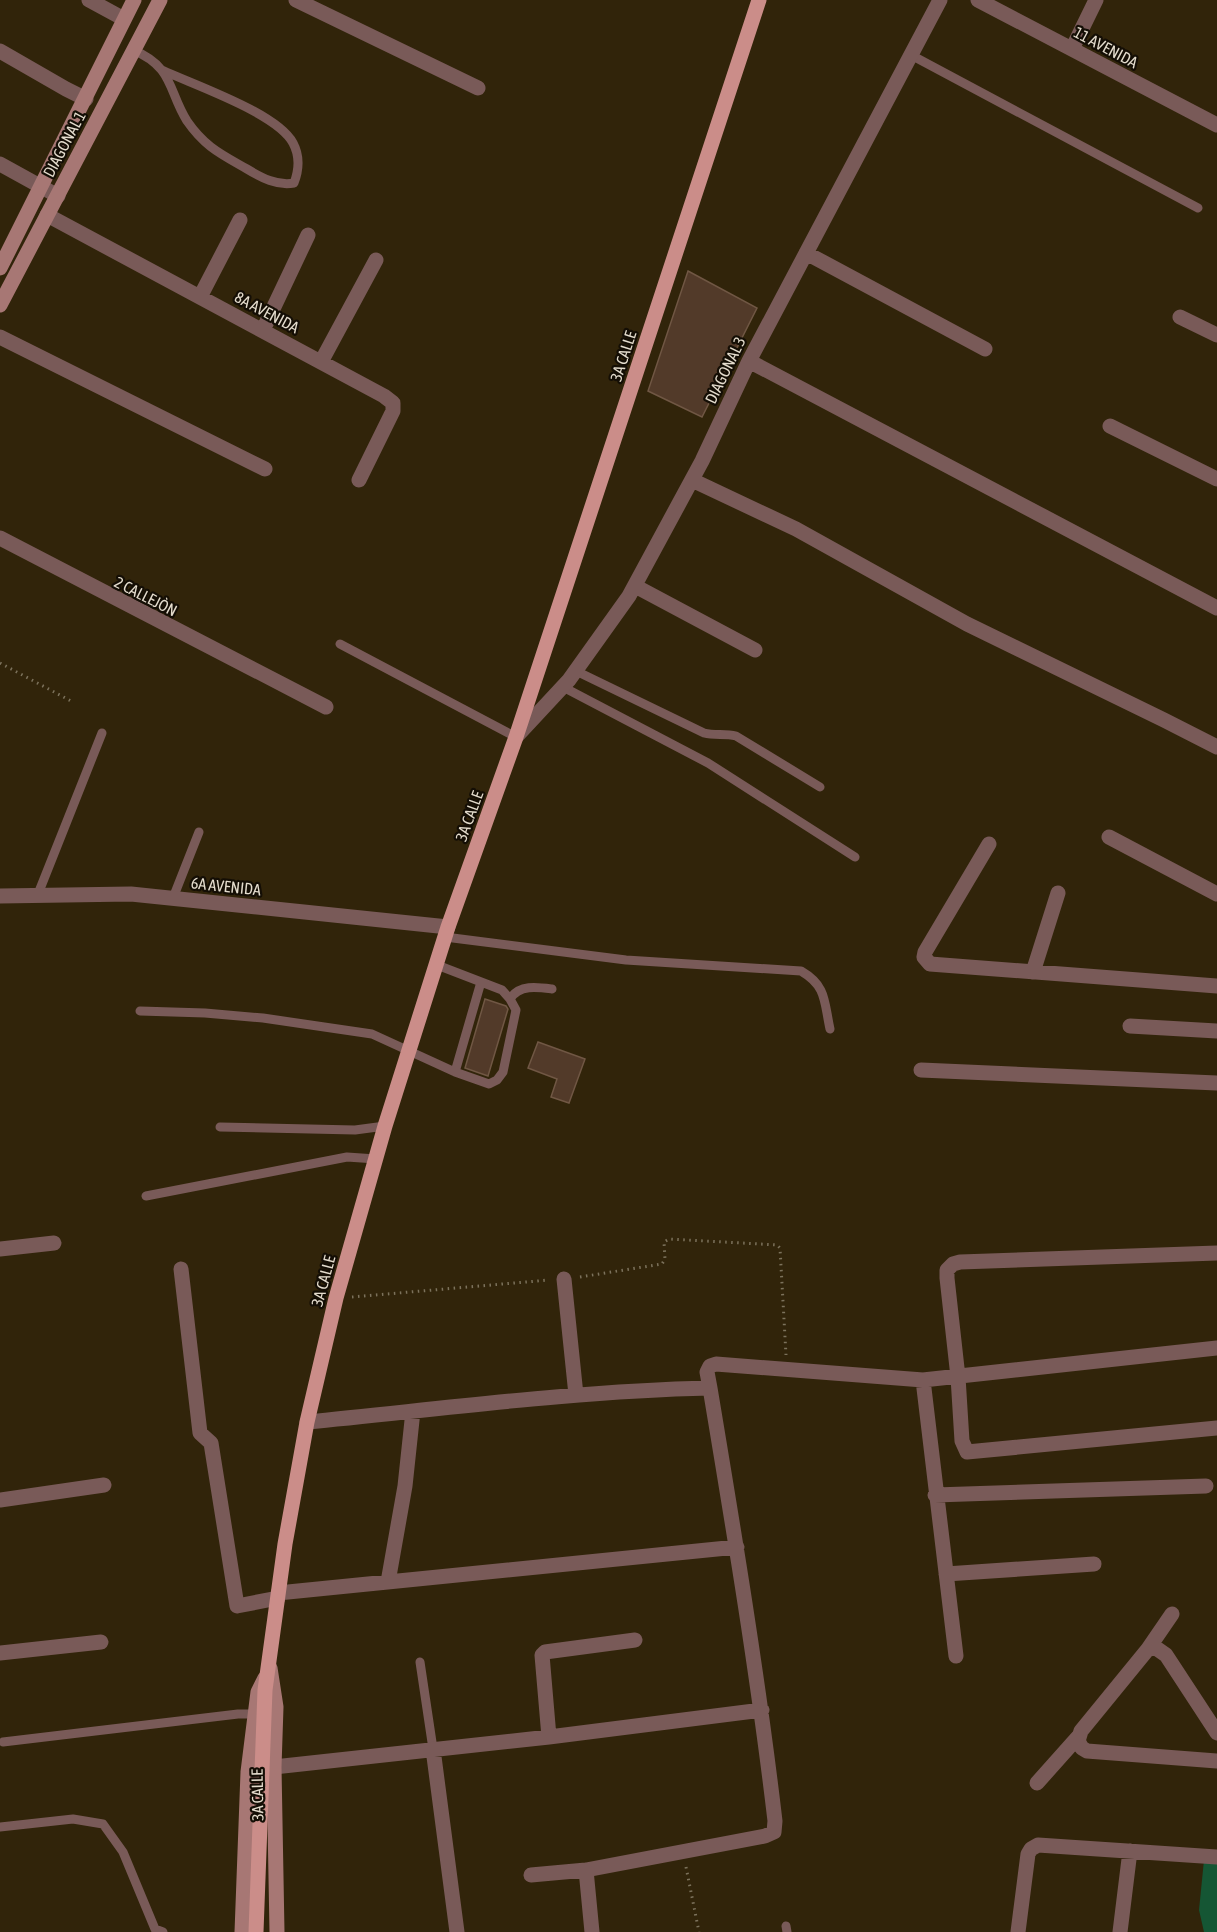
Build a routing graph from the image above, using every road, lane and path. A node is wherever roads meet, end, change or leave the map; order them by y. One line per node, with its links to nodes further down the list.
1 (89, 0): 9 (street)
2 (134, 0): 9 (main road, DIAGONAL 1)
3 (160, 0): 10 (main road, DIAGONAL 1)
4 (296, 0): 15 (street)
5 (759, 0): 62 (main road, 3A CALLE)
6 (940, 0): 13 (street, DIAGONAL 3)
7 (978, 0): 11 (street, 11 AVENIDA)
8 (1096, 0): 11 (street)
9 (124, 19): 16 (main road, DIAGONAL 1)
10 (133, 50): 14 (lane); 19 (main road, DIAGONAL 1)
11 (1072, 50): 17 (street, 11 AVENIDA)
12 (0, 51): 16 (street)
13 (911, 55): 23 (lane); 29 (street, DIAGONAL 3)
14 (162, 70): 14 (lane)
15 (478, 88)
16 (86, 99): 18 (main road, DIAGONAL 1)
17 (1217, 125)
18 (69, 133): 19 (main road); 21 (main road, DIAGONAL 1)
19 (86, 142): 22 (main road, DIAGONAL 1)
20 (0, 164): 21 (street)
21 (42, 186): 22 (street); 26 (main road, DIAGONAL 1)
22 (58, 195): 24 (main road, DIAGONAL 1)
23 (1198, 208)
24 (47, 215): 27 (main road, DIAGONAL 1); 32 (street, 8A AVENIDA)
25 (240, 220): 32 (street)
26 (22, 224): 27 (main road); 31 (main road, DIAGONAL 1)
27 (38, 234): 33 (main road, DIAGONAL 1)
28 (308, 235): 35 (street)
29 (806, 253): 38 (street); 39 (street, DIAGONAL 3)
30 (376, 260): 40 (street)
31 (0, 268)
32 (200, 297): 35 (street, 8A AVENIDA)
33 (0, 305)
34 (1180, 317): 36 (street)
35 (263, 330): 40 (street, 8A AVENIDA)
36 (1217, 335)
37 (0, 337): 42 (street)
38 (985, 349)
39 (749, 361): 45 (street, DIAGONAL 3); 52 (street)
40 (321, 362): 44 (street, 8A AVENIDA)
41 (1110, 426): 43 (street)
42 (265, 469)
43 (1217, 479)
44 (359, 480)
45 (692, 480): 51 (street, DIAGONAL 3); 63 (street)
46 (0, 538): 47 (lane)
47 (21, 548): 48 (street)
48 (41, 559): 49 (lane)
49 (72, 575): 50 (street)
50 (93, 586): 57 (lane, 2 CALLEJÒN)
51 (634, 586): 54 (street); 56 (street, DIAGONAL 3)
52 (1217, 608)
53 (340, 644): 62 (lane)
54 (755, 650)
55 (0, 663): 59 (path)
56 (576, 671): 58 (street, DIAGONAL 3); 64 (lane)
57 (278, 682): 60 (street)
58 (564, 687): 62 (street, DIAGONAL 3); 68 (lane)
59 (71, 701)
60 (326, 707)
61 (102, 734): 70 (lane)
62 (516, 737): 74 (main road, 3A CALLE)
63 (1217, 747)
64 (820, 787)
65 (199, 832): 73 (lane)
66 (1109, 837): 71 (street)
67 (989, 844): 76 (street)
68 (855, 857)
69 (1058, 893): 76 (street)
70 (38, 894): 72 (street, 6A AVENIDA); 73 (street, 6A AVENIDA)
71 (1217, 894)
72 (0, 896)
73 (173, 898): 74 (street, 6A AVENIDA)
74 (446, 932): 75 (main road, 3A CALLE); 83 (lane)
75 (437, 964): 77 (lane); 85 (main road, 3A CALLE)
76 (1033, 972): 78 (street)
77 (481, 982): 80 (lane); 87 (lane)
78 (1217, 986)
79 (552, 989): 80 (lane)
80 (510, 999): 87 (lane)
81 (140, 1011): 85 (lane)
82 (1130, 1026): 84 (street)
83 (830, 1029)
84 (1217, 1031)
85 (409, 1050): 87 (lane); 89 (main road, 3A CALLE)
86 (921, 1070): 88 (street)
87 (455, 1072)
88 (1217, 1083)
89 (385, 1126): 90 (lane); 91 (main road, 3A CALLE)
90 (220, 1127)
91 (376, 1159): 92 (lane); 98 (main road, 3A CALLE)
92 (146, 1196)
93 (54, 1244): 94 (street)
94 (0, 1250)
95 (1217, 1252): 101 (street)
96 (181, 1269): 116 (street)
97 (564, 1279): 98 (path); 100 (path); 104 (street)
98 (336, 1298): 106 (main road, 3A CALLE)
99 (1217, 1348): 101 (street)
100 (786, 1370): 102 (street); 103 (street)
101 (958, 1377): 102 (street); 107 (street)
102 (923, 1380): 110 (street)
103 (710, 1388): 104 (street); 112 (street)
104 (576, 1395): 105 (street)
105 (413, 1411): 106 (street); 115 (street)
106 (308, 1422): 116 (main road, 3A CALLE)
107 (1217, 1428)
108 (104, 1485): 111 (street)
109 (1206, 1486): 110 (street)
110 (935, 1495): 114 (street)
111 (0, 1500)
112 (737, 1546): 115 (street); 125 (street)
113 (1094, 1564): 114 (street)
114 (946, 1574): 122 (street)
115 (388, 1582): 116 (street)
116 (278, 1596): 124 (main road, 3A CALLE)
117 (1172, 1614): 120 (street)
118 (635, 1640): 128 (street)
119 (101, 1642): 121 (street)
120 (1148, 1649): 127 (street); 129 (street)
121 (0, 1653)
122 (956, 1656)
123 (420, 1662): 131 (lane)
124 (268, 1666): 126 (main road, 3A CALLE); 133 (main road, 3A CALLE); 143 (main road, 3A CALLE)
125 (762, 1710): 128 (street); 136 (street)
126 (255, 1714): 130 (lane); 142 (main road, 3A CALLE)
127 (1217, 1733)
128 (549, 1737): 131 (street)
129 (1078, 1737): 132 (street); 134 (street)
130 (3, 1742)
131 (433, 1749): 133 (street); 145 (street)
132 (1217, 1761)
133 (274, 1767): 144 (main road, 3A CALLE)
134 (1037, 1783)
135 (0, 1827): 141 (lane)
136 (682, 1850): 139 (street); 147 (path)
137 (1130, 1851): 138 (street); 148 (street); 149 (street)
138 (1217, 1857)
139 (586, 1870): 140 (street); 146 (street)
140 (531, 1875)
141 (163, 1932)
142 (242, 1932)
143 (256, 1932)
144 (277, 1932)
145 (457, 1932)
146 (592, 1932)
147 (699, 1932)
148 (1018, 1932)
149 (1120, 1932)

